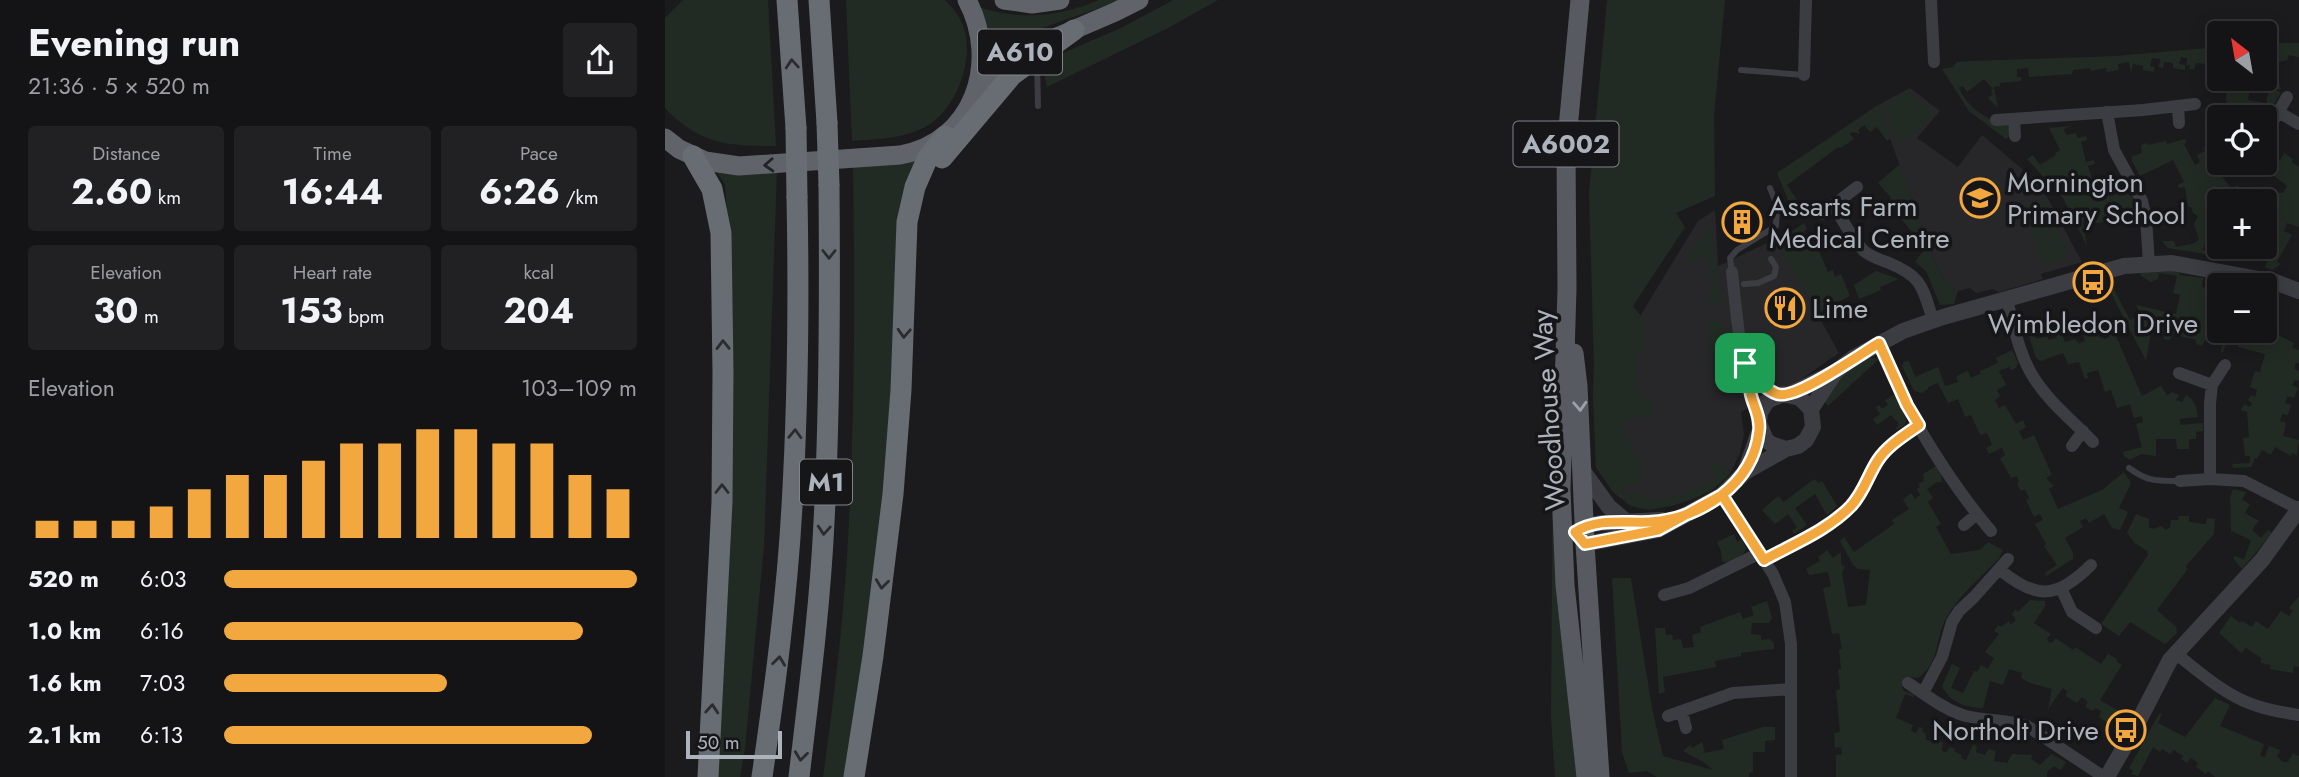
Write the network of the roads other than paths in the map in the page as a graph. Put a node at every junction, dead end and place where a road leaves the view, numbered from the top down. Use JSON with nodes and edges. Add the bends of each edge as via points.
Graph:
{"nodes":[{"id":1,"x":787,"y":0,"type":"edge"},
{"id":2,"x":819,"y":0,"type":"edge"},
{"id":3,"x":967,"y":0,"type":"edge"},
{"id":4,"x":1004,"y":0,"type":"edge"},
{"id":5,"x":1061,"y":0,"type":"edge"},
{"id":6,"x":1139,"y":0,"type":"edge"},
{"id":7,"x":1580,"y":0,"type":"edge"},
{"id":8,"x":1807,"y":0,"type":"edge"},
{"id":9,"x":1931,"y":0,"type":"edge"},
{"id":10,"x":1074,"y":30,"type":"joint"},
{"id":11,"x":1036,"y":51,"type":"junction"},
{"id":12,"x":1934,"y":62,"type":"dead end"},
{"id":13,"x":1741,"y":70,"type":"dead end"},
{"id":14,"x":1804,"y":75,"type":"joint"},
{"id":15,"x":976,"y":91,"type":"junction"},
{"id":16,"x":2287,"y":97,"type":"dead end"},
{"id":17,"x":2195,"y":104,"type":"dead end"},
{"id":18,"x":1038,"y":106,"type":"dead end"},
{"id":19,"x":2178,"y":106,"type":"junction"},
{"id":20,"x":2108,"y":112,"type":"junction"},
{"id":21,"x":2280,"y":113,"type":"junction"},
{"id":22,"x":2277,"y":117,"type":"edge"},
{"id":23,"x":2014,"y":119,"type":"junction"},
{"id":24,"x":1996,"y":120,"type":"dead end"},
{"id":25,"x":2179,"y":123,"type":"dead end"},
{"id":26,"x":2299,"y":124,"type":"edge"},
{"id":27,"x":945,"y":136,"type":"junction"},
{"id":28,"x":2015,"y":136,"type":"dead end"},
{"id":29,"x":665,"y":138,"type":"edge"},
{"id":30,"x":693,"y":156,"type":"junction"},
{"id":31,"x":1857,"y":187,"type":"dead end"},
{"id":32,"x":1770,"y":188,"type":"dead end"},
{"id":33,"x":1771,"y":258,"type":"dead end"},
{"id":34,"x":2149,"y":264,"type":"junction"},
{"id":35,"x":907,"y":265,"type":"junction"},
{"id":36,"x":2218,"y":273,"type":"edge"},
{"id":37,"x":1737,"y":280,"type":"junction"},
{"id":38,"x":2277,"y":286,"type":"edge"},
{"id":39,"x":1567,"y":289,"type":"junction"},
{"id":40,"x":2299,"y":290,"type":"edge"},
{"id":41,"x":2007,"y":300,"type":"junction"},
{"id":42,"x":1933,"y":320,"type":"junction"},
{"id":43,"x":1879,"y":343,"type":"junction"},
{"id":44,"x":1745,"y":363,"type":"junction"},
{"id":45,"x":2225,"y":365,"type":"dead end"},
{"id":46,"x":1835,"y":372,"type":"junction"},
{"id":47,"x":2179,"y":373,"type":"dead end"},
{"id":48,"x":2212,"y":385,"type":"junction"},
{"id":49,"x":1784,"y":395,"type":"junction"},
{"id":50,"x":1811,"y":410,"type":"junction"},
{"id":51,"x":1759,"y":423,"type":"junction"},
{"id":52,"x":1919,"y":425,"type":"junction"},
{"id":53,"x":2083,"y":431,"type":"junction"},
{"id":54,"x":2093,"y":442,"type":"dead end"},
{"id":55,"x":2071,"y":446,"type":"dead end"},
{"id":56,"x":1786,"y":449,"type":"junction"},
{"id":57,"x":2129,"y":468,"type":"dead end"},
{"id":58,"x":1583,"y":471,"type":"junction"},
{"id":59,"x":1745,"y":472,"type":"junction"},
{"id":60,"x":2210,"y":479,"type":"junction"},
{"id":61,"x":2180,"y":481,"type":"joint"},
{"id":62,"x":1722,"y":495,"type":"junction"},
{"id":63,"x":1562,"y":505,"type":"junction"},
{"id":64,"x":2299,"y":509,"type":"edge"},
{"id":65,"x":1977,"y":514,"type":"junction"},
{"id":66,"x":1685,"y":516,"type":"junction"},
{"id":67,"x":1627,"y":522,"type":"junction"},
{"id":68,"x":1964,"y":525,"type":"dead end"},
{"id":69,"x":1991,"y":531,"type":"dead end"},
{"id":70,"x":1582,"y":534,"type":"junction"},
{"id":71,"x":1762,"y":557,"type":"junction"},
{"id":72,"x":2091,"y":565,"type":"dead end"},
{"id":73,"x":2061,"y":588,"type":"junction"},
{"id":74,"x":1685,"y":590,"type":"junction"},
{"id":75,"x":1664,"y":595,"type":"dead end"},
{"id":76,"x":1688,"y":605,"type":"dead end"},
{"id":77,"x":2096,"y":628,"type":"dead end"},
{"id":78,"x":2175,"y":653,"type":"junction"},
{"id":79,"x":1908,"y":683,"type":"dead end"},
{"id":80,"x":1791,"y":690,"type":"junction"},
{"id":81,"x":1923,"y":692,"type":"junction"},
{"id":82,"x":1682,"y":712,"type":"junction"},
{"id":83,"x":2299,"y":715,"type":"edge"},
{"id":84,"x":1668,"y":716,"type":"dead end"},
{"id":85,"x":1686,"y":728,"type":"dead end"},
{"id":86,"x":1604,"y":776,"type":"edge"},
{"id":87,"x":708,"y":777,"type":"edge"},
{"id":88,"x":762,"y":777,"type":"edge"},
{"id":89,"x":799,"y":777,"type":"edge"},
{"id":90,"x":854,"y":777,"type":"edge"},
{"id":91,"x":1586,"y":777,"type":"edge"},
{"id":92,"x":1791,"y":777,"type":"edge"},
{"id":93,"x":2105,"y":777,"type":"edge"}],
"edges":[{"from":88,"to":1,"type":"highway","number":"M1","one_way":true,"bridge":true,"via":[[779,660],[792,508],[797,366],[796,128]]},
{"from":2,"to":89,"type":"highway","number":"M1","one_way":true,"bridge":true,"via":[[829,186],[830,359],[824,524]]},
{"from":3,"to":15,"type":"highway","via":[[982,42]]},
{"from":4,"to":5,"type":"highway","number":"A610","via":[[1032,4]]},
{"from":6,"to":10,"type":"highway","number":"A610"},
{"from":7,"to":39,"type":"main road","name":"Woodhouse Way","number":"A6002","via":[[1566,150]]},
{"from":8,"to":14,"type":"street"},
{"from":9,"to":12,"type":"street"},
{"from":10,"to":11,"type":"highway"},
{"from":11,"to":15,"type":"highway","number":"A610","via":[[1015,55]]},
{"from":11,"to":18,"type":"lane"},
{"from":11,"to":35,"type":"highway","via":[[933,171],[918,205]]},
{"from":13,"to":14,"type":"lane"},
{"from":15,"to":27,"type":"highway"},
{"from":16,"to":21,"type":"street"},
{"from":17,"to":19,"type":"street"},
{"from":19,"to":20,"type":"street"},
{"from":19,"to":25,"type":"street"},
{"from":20,"to":23,"type":"street"},
{"from":20,"to":34,"type":"street","via":[[2113,150],[2142,201]]},
{"from":21,"to":22,"type":"street"},
{"from":21,"to":26,"type":"street"},
{"from":23,"to":24,"type":"street"},
{"from":23,"to":28,"type":"street"},
{"from":27,"to":30,"type":"highway","one_way":true,"via":[[921,150],[900,155],[739,166]]},
{"from":27,"to":35,"type":"highway","via":[[928,157],[915,187],[907,222]]},
{"from":29,"to":30,"type":"highway"},
{"from":87,"to":30,"type":"highway","one_way":true,"via":[[721,543],[721,247],[712,189]]},
{"from":31,"to":42,"type":"street","via":[[1828,210],[1871,256],[1915,276]]},
{"from":32,"to":37,"type":"lane","via":[[1777,205],[1776,226],[1730,258]]},
{"from":33,"to":37,"type":"lane","via":[[1774,276],[1758,282]]},
{"from":34,"to":36,"type":"street","via":[[2172,262]]},
{"from":34,"to":41,"type":"street","via":[[2124,266]]},
{"from":35,"to":90,"type":"highway","one_way":true,"via":[[893,494]]},
{"from":37,"to":44,"type":"street","via":[[1735,312]]},
{"from":38,"to":40,"type":"street"},
{"from":39,"to":58,"type":"main road","name":"Woodhouse Way","number":"A6002","one_way":true},
{"from":39,"to":63,"type":"main road","name":"Woodhouse Way","number":"A6002"},
{"from":41,"to":42,"type":"street"},
{"from":41,"to":53,"type":"street","via":[[2034,378]]},
{"from":42,"to":43,"type":"street"},
{"from":43,"to":46,"type":"street"},
{"from":43,"to":52,"type":"street"},
{"from":44,"to":49,"type":"street","via":[[1760,382]]},
{"from":44,"to":51,"type":"street"},
{"from":45,"to":48,"type":"street"},
{"from":46,"to":49,"type":"street"},
{"from":46,"to":50,"type":"street"},
{"from":47,"to":48,"type":"street"},
{"from":48,"to":60,"type":"street"},
{"from":49,"to":50,"type":"street","via":[[1801,398]]},
{"from":49,"to":51,"type":"street","via":[[1767,401]]},
{"from":50,"to":56,"type":"street","via":[[1811,432],[1798,446]]},
{"from":51,"to":56,"type":"street","via":[[1771,444]]},
{"from":51,"to":59,"type":"street"},
{"from":52,"to":65,"type":"street"},
{"from":52,"to":71,"type":"street","via":[[1878,460],[1849,509],[1824,527]]},
{"from":53,"to":54,"type":"street"},
{"from":53,"to":55,"type":"street"},
{"from":56,"to":59,"type":"street"},
{"from":57,"to":61,"type":"lane","via":[[2142,478]]},
{"from":58,"to":67,"type":"street","via":[[1609,507]]},
{"from":58,"to":70,"type":"main road","name":"Woodhouse Way","number":"A6002"},
{"from":59,"to":62,"type":"street"},
{"from":60,"to":61,"type":"street"},
{"from":60,"to":64,"type":"street","via":[[2244,481]]},
{"from":62,"to":66,"type":"street"},
{"from":62,"to":71,"type":"street"},
{"from":63,"to":70,"type":"main road"},
{"from":63,"to":91,"type":"main road","name":"Woodhouse Way","number":"A6002","via":[[1565,585]]},
{"from":64,"to":78,"type":"street","via":[[2262,560]]},
{"from":65,"to":68,"type":"street"},
{"from":65,"to":69,"type":"street"},
{"from":66,"to":67,"type":"street"},
{"from":66,"to":70,"type":"street","via":[[1658,530]]},
{"from":67,"to":70,"type":"street"},
{"from":70,"to":86,"type":"main road","name":"Woodhouse Way","number":"A6002"},
{"from":70,"to":91,"type":"main road","number":"A6002","via":[[1573,541],[1587,718]]},
{"from":71,"to":74,"type":"street"},
{"from":71,"to":80,"type":"street","via":[[1785,602]]},
{"from":72,"to":73,"type":"street"},
{"from":73,"to":77,"type":"street","via":[[2071,612]]},
{"from":73,"to":81,"type":"street","via":[[2028,590],[2018,585],[2004,564],[1952,622],[1942,657]]},
{"from":74,"to":75,"type":"street"},
{"from":74,"to":76,"type":"street"},
{"from":78,"to":83,"type":"street","via":[[2245,702]]},
{"from":78,"to":93,"type":"street"},
{"from":79,"to":81,"type":"street"},
{"from":80,"to":82,"type":"street","via":[[1733,693]]},
{"from":80,"to":92,"type":"street"},
{"from":81,"to":93,"type":"street","via":[[1963,715],[2027,726]]},
{"from":82,"to":84,"type":"street"},
{"from":82,"to":85,"type":"street"}]}
